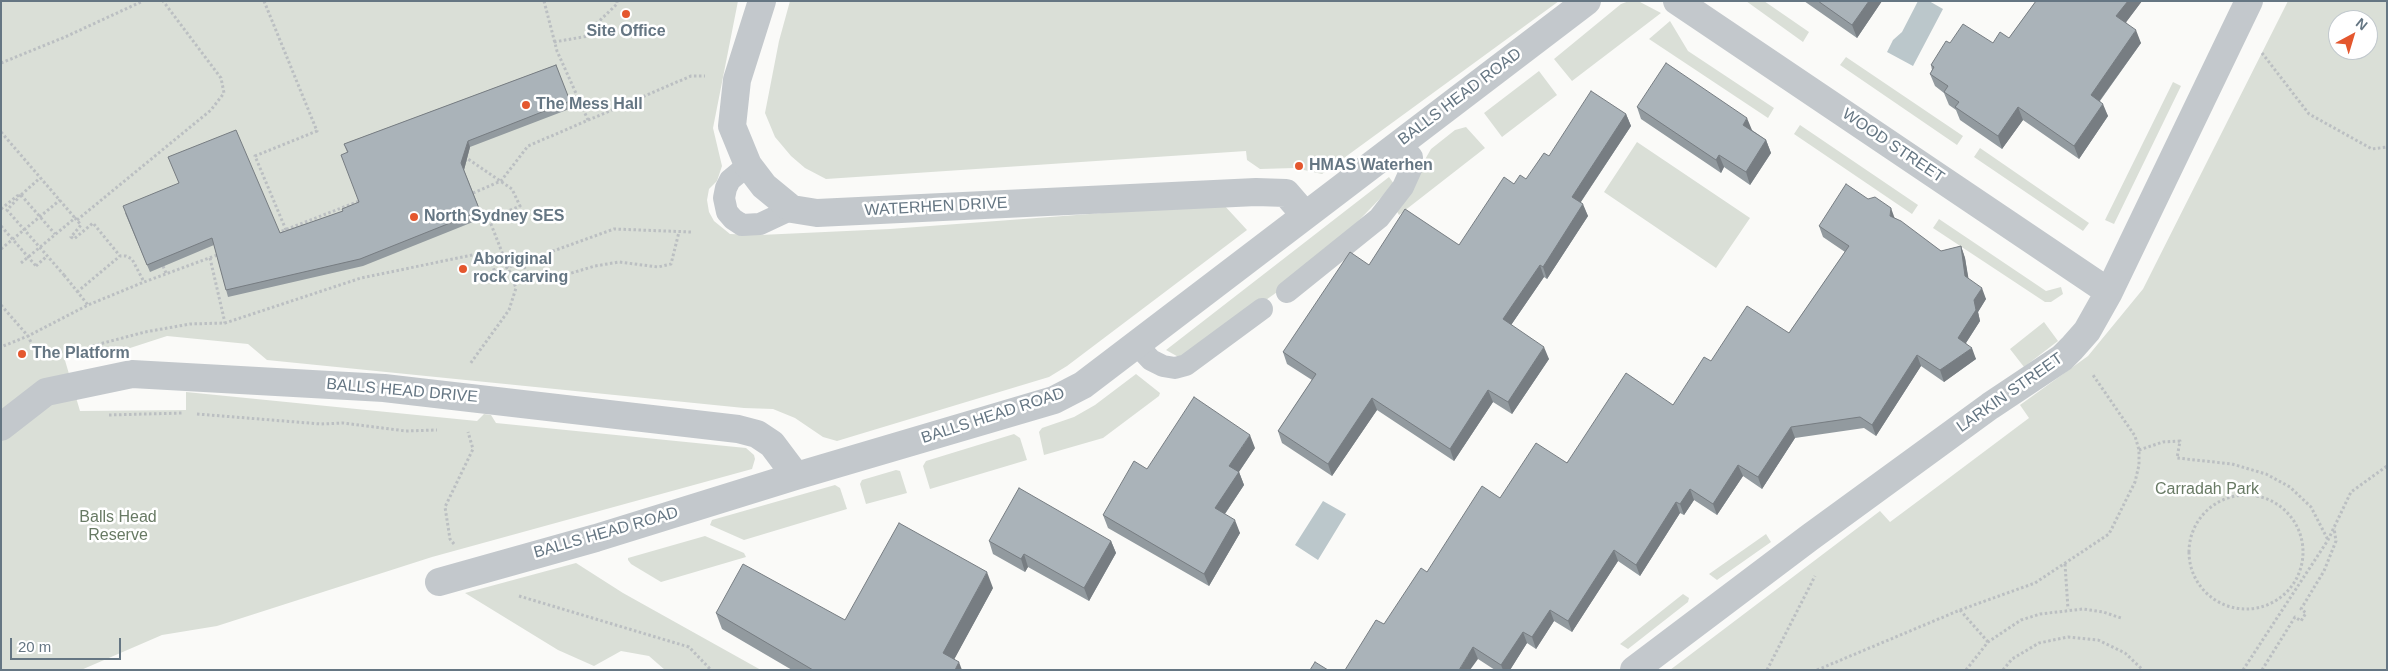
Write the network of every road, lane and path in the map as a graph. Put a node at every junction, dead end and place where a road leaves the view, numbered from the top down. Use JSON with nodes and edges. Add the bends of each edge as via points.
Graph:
{"nodes":[{"id":1,"x":143,"y":1,"type":"edge"},
{"id":2,"x":163,"y":1,"type":"edge"},
{"id":3,"x":264,"y":1,"type":"edge"},
{"id":4,"x":544,"y":1,"type":"edge"},
{"id":5,"x":617,"y":1,"type":"edge"},
{"id":6,"x":762,"y":1,"type":"edge"},
{"id":7,"x":1587,"y":1,"type":"edge"},
{"id":8,"x":1677,"y":1,"type":"edge"},
{"id":9,"x":2244,"y":12,"type":"edge"},
{"id":10,"x":554,"y":42,"type":"junction"},
{"id":11,"x":1,"y":62,"type":"edge"},
{"id":12,"x":564,"y":65,"type":"junction"},
{"id":13,"x":555,"y":68,"type":"edge"},
{"id":14,"x":737,"y":80,"type":"junction"},
{"id":15,"x":588,"y":120,"type":"junction"},
{"id":16,"x":1,"y":132,"type":"edge"},
{"id":17,"x":1400,"y":143,"type":"junction"},
{"id":18,"x":2387,"y":147,"type":"edge"},
{"id":19,"x":459,"y":163,"type":"edge"},
{"id":20,"x":748,"y":165,"type":"junction"},
{"id":21,"x":40,"y":178,"type":"junction"},
{"id":22,"x":501,"y":181,"type":"junction"},
{"id":23,"x":269,"y":190,"type":"junction"},
{"id":24,"x":262,"y":193,"type":"edge"},
{"id":25,"x":473,"y":193,"type":"edge"},
{"id":26,"x":21,"y":196,"type":"junction"},
{"id":27,"x":369,"y":197,"type":"edge"},
{"id":28,"x":60,"y":200,"type":"junction"},
{"id":29,"x":1,"y":209,"type":"edge"},
{"id":30,"x":792,"y":209,"type":"junction"},
{"id":31,"x":1305,"y":214,"type":"junction"},
{"id":32,"x":76,"y":219,"type":"junction"},
{"id":33,"x":1,"y":226,"type":"edge"},
{"id":34,"x":286,"y":230,"type":"junction"},
{"id":35,"x":679,"y":232,"type":"junction"},
{"id":36,"x":691,"y":232,"type":"dead end"},
{"id":37,"x":55,"y":234,"type":"junction"},
{"id":38,"x":269,"y":236,"type":"edge"},
{"id":39,"x":2,"y":247,"type":"edge"},
{"id":40,"x":227,"y":251,"type":"edge"},
{"id":41,"x":47,"y":256,"type":"junction"},
{"id":42,"x":120,"y":256,"type":"junction"},
{"id":43,"x":210,"y":258,"type":"junction"},
{"id":44,"x":522,"y":262,"type":"junction"},
{"id":45,"x":21,"y":263,"type":"dead end"},
{"id":46,"x":163,"y":266,"type":"edge"},
{"id":47,"x":509,"y":267,"type":"junction"},
{"id":48,"x":166,"y":273,"type":"junction"},
{"id":49,"x":144,"y":282,"type":"junction"},
{"id":50,"x":77,"y":292,"type":"junction"},
{"id":51,"x":1287,"y":292,"type":"dead end"},
{"id":52,"x":2109,"y":292,"type":"junction"},
{"id":53,"x":1,"y":305,"type":"edge"},
{"id":54,"x":88,"y":305,"type":"junction"},
{"id":55,"x":1262,"y":310,"type":"dead end"},
{"id":56,"x":225,"y":323,"type":"junction"},
{"id":57,"x":28,"y":336,"type":"junction"},
{"id":58,"x":1136,"y":344,"type":"junction"},
{"id":59,"x":1,"y":347,"type":"edge"},
{"id":60,"x":87,"y":347,"type":"dead end"},
{"id":61,"x":78,"y":349,"type":"dead end"},
{"id":62,"x":472,"y":360,"type":"dead end"},
{"id":63,"x":2093,"y":374,"type":"dead end"},
{"id":64,"x":101,"y":415,"type":"dead end"},
{"id":65,"x":1,"y":427,"type":"edge"},
{"id":66,"x":440,"y":430,"type":"dead end"},
{"id":67,"x":473,"y":449,"type":"dead end"},
{"id":68,"x":2139,"y":450,"type":"junction"},
{"id":69,"x":2387,"y":466,"type":"edge"},
{"id":70,"x":796,"y":476,"type":"junction"},
{"id":71,"x":2334,"y":524,"type":"junction"},
{"id":72,"x":450,"y":539,"type":"dead end"},
{"id":73,"x":2328,"y":540,"type":"junction"},
{"id":74,"x":2065,"y":564,"type":"junction"},
{"id":75,"x":1819,"y":568,"type":"dead end"},
{"id":76,"x":473,"y":572,"type":"junction"},
{"id":77,"x":439,"y":582,"type":"dead end"},
{"id":78,"x":2297,"y":583,"type":"junction"},
{"id":79,"x":2068,"y":609,"type":"junction"},
{"id":80,"x":1960,"y":610,"type":"junction"},
{"id":81,"x":2122,"y":618,"type":"dead end"},
{"id":82,"x":1988,"y":642,"type":"junction"},
{"id":83,"x":710,"y":670,"type":"edge"},
{"id":84,"x":1634,"y":670,"type":"edge"},
{"id":85,"x":1767,"y":670,"type":"edge"},
{"id":86,"x":1817,"y":670,"type":"edge"},
{"id":87,"x":1966,"y":670,"type":"edge"},
{"id":88,"x":2003,"y":670,"type":"edge"},
{"id":89,"x":2144,"y":670,"type":"edge"},
{"id":90,"x":2242,"y":670,"type":"edge"},
{"id":91,"x":2262,"y":670,"type":"edge"}],
"edges":[{"from":1,"to":11,"type":"path"},
{"from":2,"to":32,"type":"path","via":[[221,78],[224,93],[211,110]]},
{"from":3,"to":23,"type":"path","via":[[317,131],[255,156]]},
{"from":4,"to":10,"type":"path"},
{"from":5,"to":10,"type":"path","via":[[592,28],[594,35]]},
{"from":6,"to":14,"type":"street"},
{"from":7,"to":17,"type":"street","name":"BALLS HEAD ROAD"},
{"from":8,"to":52,"type":"street","name":"WOOD STREET"},
{"from":9,"to":18,"type":"path","via":[[2309,114],[2372,149]]},
{"from":9,"to":52,"type":"street","name":"LARKIN STREET"},
{"from":10,"to":12,"type":"path"},
{"from":12,"to":13,"type":"path"},
{"from":12,"to":15,"type":"path"},
{"from":14,"to":15,"type":"path","via":[[691,76]]},
{"from":14,"to":20,"type":"street","via":[[732,126]]},
{"from":15,"to":22,"type":"path","via":[[528,146]]},
{"from":16,"to":21,"type":"path"},
{"from":17,"to":31,"type":"street","name":"BALLS HEAD ROAD"},
{"from":17,"to":51,"type":"lane","via":[[1412,157],[1412,167],[1403,187],[1379,218]]},
{"from":19,"to":22,"type":"path","via":[[468,159]]},
{"from":20,"to":30,"type":"street","via":[[764,186]]},
{"from":20,"to":30,"type":"lane","via":[[730,180],[726,188],[727,212],[733,219],[742,224],[760,224]]},
{"from":21,"to":26,"type":"path"},
{"from":21,"to":28,"type":"path"},
{"from":22,"to":25,"type":"path"},
{"from":22,"to":47,"type":"path","via":[[512,189],[520,206],[489,220]]},
{"from":23,"to":24,"type":"path"},
{"from":23,"to":34,"type":"path"},
{"from":26,"to":29,"type":"path","bridge":true},
{"from":26,"to":37,"type":"path"},
{"from":26,"to":41,"type":"path","bridge":true,"via":[[7,210]]},
{"from":27,"to":34,"type":"path"},
{"from":28,"to":32,"type":"path"},
{"from":28,"to":39,"type":"path"},
{"from":30,"to":31,"type":"street","name":"WATERHEN DRIVE","via":[[817,213],[1256,192],[1286,193]]},
{"from":31,"to":58,"type":"street","name":"BALLS HEAD ROAD"},
{"from":32,"to":37,"type":"path"},
{"from":32,"to":42,"type":"path","via":[[81,225],[71,236],[74,239],[93,222]]},
{"from":33,"to":41,"type":"path","bridge":true,"via":[[36,266]]},
{"from":34,"to":38,"type":"path"},
{"from":35,"to":36,"type":"path"},
{"from":35,"to":44,"type":"path","via":[[614,229]]},
{"from":35,"to":44,"type":"path","via":[[671,264],[658,267],[619,262],[548,280],[529,277]]},
{"from":37,"to":45,"type":"path"},
{"from":40,"to":43,"type":"path"},
{"from":41,"to":50,"type":"path","bridge":true},
{"from":42,"to":49,"type":"path","via":[[132,259]]},
{"from":42,"to":50,"type":"path"},
{"from":43,"to":48,"type":"path"},
{"from":43,"to":56,"type":"path"},
{"from":44,"to":47,"type":"path"},
{"from":46,"to":48,"type":"path"},
{"from":47,"to":56,"type":"path","via":[[495,272],[487,252],[361,278]]},
{"from":47,"to":62,"type":"path","via":[[516,288],[509,310]]},
{"from":48,"to":49,"type":"path"},
{"from":49,"to":54,"type":"path"},
{"from":50,"to":54,"type":"path"},
{"from":52,"to":84,"type":"street","name":"LARKIN STREET","via":[[2087,331],[2062,358],[1857,502]]},
{"from":53,"to":57,"type":"path"},
{"from":54,"to":57,"type":"path"},
{"from":55,"to":58,"type":"lane","via":[[1186,365],[1175,368],[1151,360]]},
{"from":56,"to":60,"type":"path","via":[[190,324]]},
{"from":57,"to":59,"type":"path"},
{"from":57,"to":61,"type":"path","via":[[37,355]]},
{"from":58,"to":70,"type":"street","name":"BALLS HEAD ROAD","via":[[1083,385],[1054,400]]},
{"from":63,"to":68,"type":"path","via":[[2135,436]]},
{"from":64,"to":66,"type":"path","via":[[188,412],[406,431]]},
{"from":65,"to":70,"type":"street","name":"BALLS HEAD DRIVE","via":[[46,392],[132,374],[384,388],[738,429],[757,434],[772,444]]},
{"from":67,"to":72,"type":"path","via":[[445,506]]},
{"from":68,"to":73,"type":"path","via":[[2163,442],[2180,441],[2177,458],[2232,464],[2266,474],[2290,487],[2311,507]]},
{"from":68,"to":74,"type":"path","via":[[2135,482],[2109,534]]},
{"from":69,"to":71,"type":"path","via":[[2351,492]]},
{"from":70,"to":76,"type":"street","name":"BALLS HEAD ROAD"},
{"from":71,"to":73,"type":"path"},
{"from":71,"to":91,"type":"path","via":[[2336,541],[2324,571],[2301,609],[2306,613],[2301,621],[2295,617]]},
{"from":73,"to":78,"type":"path"},
{"from":74,"to":79,"type":"path"},
{"from":74,"to":80,"type":"path","via":[[2035,583]]},
{"from":75,"to":85,"type":"path"},
{"from":76,"to":77,"type":"street","name":"BALLS HEAD ROAD"},
{"from":76,"to":83,"type":"path","via":[[497,589],[688,647]]},
{"from":78,"to":78,"type":"path","via":[[2283,597],[2266,606],[2247,610],[2228,607],[2211,598],[2198,584],[2190,567],[2188,547],[2193,528],[2203,513],[2218,502],[2235,496],[2254,495],[2272,501],[2287,512],[2298,528],[2303,564]]},
{"from":78,"to":90,"type":"path"},
{"from":79,"to":81,"type":"path","via":[[2103,612]]},
{"from":79,"to":82,"type":"path","via":[[2021,620]]},
{"from":80,"to":82,"type":"path"},
{"from":80,"to":86,"type":"path"},
{"from":82,"to":87,"type":"path"},
{"from":88,"to":89,"type":"path","via":[[2012,659],[2039,643],[2068,637],[2098,640],[2125,653]]}]}
